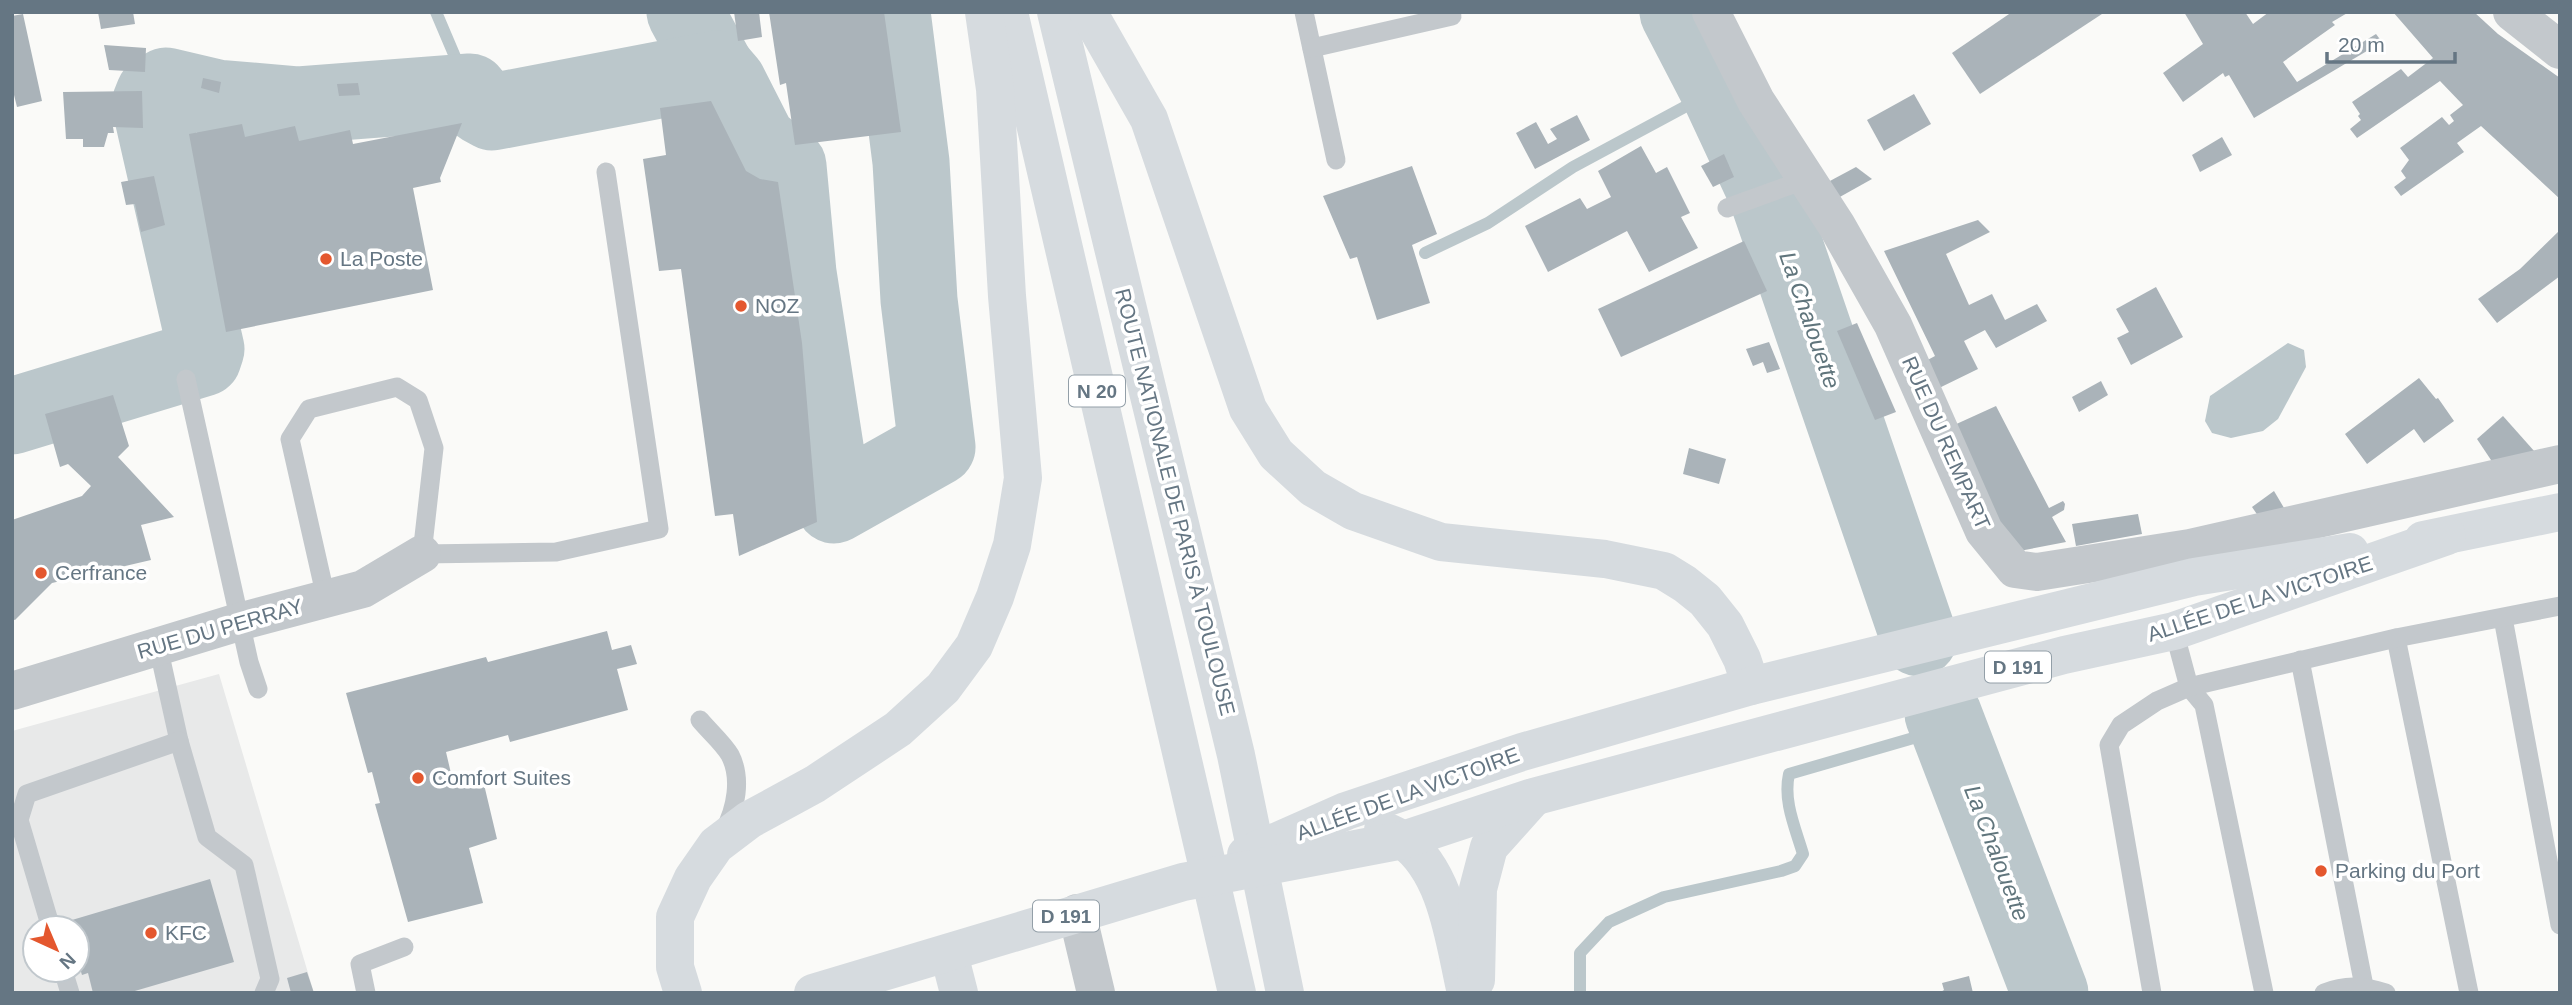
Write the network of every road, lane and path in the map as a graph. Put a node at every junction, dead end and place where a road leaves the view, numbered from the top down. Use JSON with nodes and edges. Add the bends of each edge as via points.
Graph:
{"nodes":[{"id":1,"x":984,"y":12,"type":"edge"},
{"id":2,"x":1009,"y":12,"type":"edge"},
{"id":3,"x":1056,"y":12,"type":"edge"},
{"id":4,"x":1088,"y":12,"type":"edge"},
{"id":5,"x":1304,"y":12,"type":"edge"},
{"id":6,"x":1711,"y":12,"type":"edge"},
{"id":7,"x":2512,"y":12,"type":"edge"},
{"id":8,"x":1452,"y":16,"type":"dead end"},
{"id":9,"x":1312,"y":48,"type":"junction"},
{"id":10,"x":2560,"y":50,"type":"edge"},
{"id":11,"x":1336,"y":160,"type":"dead end"},
{"id":12,"x":606,"y":172,"type":"dead end"},
{"id":13,"x":1807,"y":179,"type":"junction"},
{"id":14,"x":1727,"y":208,"type":"dead end"},
{"id":15,"x":186,"y":379,"type":"dead end"},
{"id":16,"x":2560,"y":464,"type":"edge"},
{"id":17,"x":2560,"y":512,"type":"edge"},
{"id":18,"x":2447,"y":536,"type":"junction"},
{"id":19,"x":422,"y":554,"type":"junction"},
{"id":20,"x":326,"y":598,"type":"junction"},
{"id":21,"x":2560,"y":606,"type":"edge"},
{"id":22,"x":2503,"y":618,"type":"junction"},
{"id":23,"x":242,"y":621,"type":"junction"},
{"id":24,"x":2174,"y":631,"type":"junction"},
{"id":25,"x":2396,"y":638,"type":"junction"},
{"id":26,"x":158,"y":646,"type":"junction"},
{"id":27,"x":2300,"y":660,"type":"junction"},
{"id":28,"x":1751,"y":686,"type":"junction"},
{"id":29,"x":2189,"y":687,"type":"junction"},
{"id":30,"x":258,"y":690,"type":"dead end"},
{"id":31,"x":12,"y":691,"type":"edge"},
{"id":32,"x":700,"y":720,"type":"dead end"},
{"id":33,"x":179,"y":741,"type":"junction"},
{"id":34,"x":1583,"y":784,"type":"junction"},
{"id":35,"x":1534,"y":797,"type":"junction"},
{"id":36,"x":1346,"y":811,"type":"junction"},
{"id":37,"x":1403,"y":840,"type":"junction"},
{"id":38,"x":716,"y":845,"type":"junction"},
{"id":39,"x":1183,"y":882,"type":"junction"},
{"id":40,"x":1077,"y":913,"type":"junction"},
{"id":41,"x":47,"y":914,"type":"edge"},
{"id":42,"x":2560,"y":925,"type":"edge"},
{"id":43,"x":404,"y":947,"type":"dead end"},
{"id":44,"x":950,"y":954,"type":"junction"},
{"id":45,"x":1281,"y":975,"type":"edge"},
{"id":46,"x":1234,"y":982,"type":"edge"},
{"id":47,"x":2364,"y":986,"type":"junction"},
{"id":48,"x":264,"y":993,"type":"edge"},
{"id":49,"x":366,"y":993,"type":"edge"},
{"id":50,"x":683,"y":993,"type":"edge"},
{"id":51,"x":813,"y":993,"type":"edge"},
{"id":52,"x":959,"y":993,"type":"edge"},
{"id":53,"x":1096,"y":993,"type":"edge"},
{"id":54,"x":1466,"y":993,"type":"edge"},
{"id":55,"x":1476,"y":993,"type":"edge"},
{"id":56,"x":2152,"y":993,"type":"edge"},
{"id":57,"x":2264,"y":993,"type":"edge"},
{"id":58,"x":2324,"y":993,"type":"edge"},
{"id":59,"x":2386,"y":993,"type":"edge"},
{"id":60,"x":2469,"y":993,"type":"edge"}],
"edges":[{"from":1,"to":38,"type":"main road","via":[[995,89],[1023,478],[1012,545],[974,646],[943,688],[898,729]]},
{"from":2,"to":46,"type":"main road","number":"N 20"},
{"from":3,"to":45,"type":"main road","name":"ROUTE NATIONALE DE PARIS À TOULOUSE","number":"N 20","via":[[1236,755]]},
{"from":4,"to":28,"type":"main road","via":[[1149,119],[1248,409],[1276,454],[1313,488],[1353,512],[1441,542],[1605,559],[1664,571],[1705,600],[1725,625]]},
{"from":5,"to":9,"type":"lane"},
{"from":6,"to":13,"type":"street","name":"RUE DU REMPART","via":[[1756,101]]},
{"from":7,"to":10,"type":"street"},
{"from":8,"to":9,"type":"lane"},
{"from":9,"to":11,"type":"lane"},
{"from":12,"to":19,"type":"lane","via":[[659,529],[556,552]]},
{"from":13,"to":14,"type":"lane"},
{"from":13,"to":16,"type":"street","name":"RUE DU REMPART","via":[[1893,326],[1984,531],[2015,569],[2037,572],[2190,548]]},
{"from":15,"to":23,"type":"lane"},
{"from":17,"to":18,"type":"main road","name":"ALLÉE DE LA VICTOIRE","number":"D 191"},
{"from":18,"to":24,"type":"main road","name":"ALLÉE DE LA VICTOIRE","number":"D 191"},
{"from":18,"to":28,"type":"main road","name":"ALLÉE DE LA VICTOIRE","number":"D 191","via":[[2194,577]]},
{"from":19,"to":20,"type":"street","name":"RUE DU PERRAY","via":[[363,589]]},
{"from":19,"to":20,"type":"lane","via":[[435,449],[418,400],[397,387],[309,409],[290,439]]},
{"from":20,"to":23,"type":"street","name":"RUE DU PERRAY"},
{"from":21,"to":22,"type":"lane"},
{"from":22,"to":25,"type":"lane"},
{"from":22,"to":42,"type":"lane"},
{"from":23,"to":26,"type":"street","name":"RUE DU PERRAY"},
{"from":23,"to":30,"type":"lane"},
{"from":24,"to":29,"type":"lane"},
{"from":24,"to":34,"type":"main road","name":"ALLÉE DE LA VICTOIRE","number":"D 191","via":[[2050,659]]},
{"from":25,"to":27,"type":"lane"},
{"from":25,"to":60,"type":"lane"},
{"from":26,"to":31,"type":"street","name":"RUE DU PERRAY"},
{"from":26,"to":33,"type":"lane"},
{"from":27,"to":29,"type":"lane"},
{"from":27,"to":47,"type":"lane"},
{"from":28,"to":34,"type":"main road","name":"ALLÉE DE LA VICTOIRE","via":[[1736,716],[1626,749]]},
{"from":28,"to":36,"type":"main road","name":"ALLÉE DE LA VICTOIRE","number":"D 191","via":[[1522,752]]},
{"from":29,"to":56,"type":"lane","via":[[2121,725],[2109,745]]},
{"from":29,"to":57,"type":"lane","via":[[2204,705]]},
{"from":32,"to":38,"type":"lane","via":[[730,755],[738,781],[729,820]]},
{"from":33,"to":41,"type":"lane","via":[[27,794],[19,820]]},
{"from":33,"to":48,"type":"lane","via":[[207,837],[244,865],[270,979]]},
{"from":34,"to":35,"type":"main road","name":"ALLÉE DE LA VICTOIRE","number":"D 191"},
{"from":35,"to":37,"type":"main road","name":"ALLÉE DE LA VICTOIRE","number":"D 191"},
{"from":35,"to":55,"type":"main road","via":[[1489,847],[1478,889]]},
{"from":36,"to":37,"type":"main road"},
{"from":36,"to":39,"type":"main road","name":"ALLÉE DE LA VICTOIRE","number":"D 191"},
{"from":37,"to":39,"type":"main road","name":"ALLÉE DE LA VICTOIRE","number":"D 191"},
{"from":37,"to":54,"type":"main road","via":[[1427,867],[1444,901]]},
{"from":38,"to":50,"type":"main road","via":[[693,878],[675,917],[675,967]]},
{"from":39,"to":40,"type":"main road","number":"D 191"},
{"from":40,"to":44,"type":"main road","number":"D 191"},
{"from":40,"to":53,"type":"street"},
{"from":43,"to":49,"type":"lane","via":[[360,964]]},
{"from":44,"to":51,"type":"main road","number":"D 191"},
{"from":44,"to":52,"type":"main road"},
{"from":47,"to":58,"type":"lane","via":[[2342,986]]},
{"from":47,"to":59,"type":"lane"}]}
